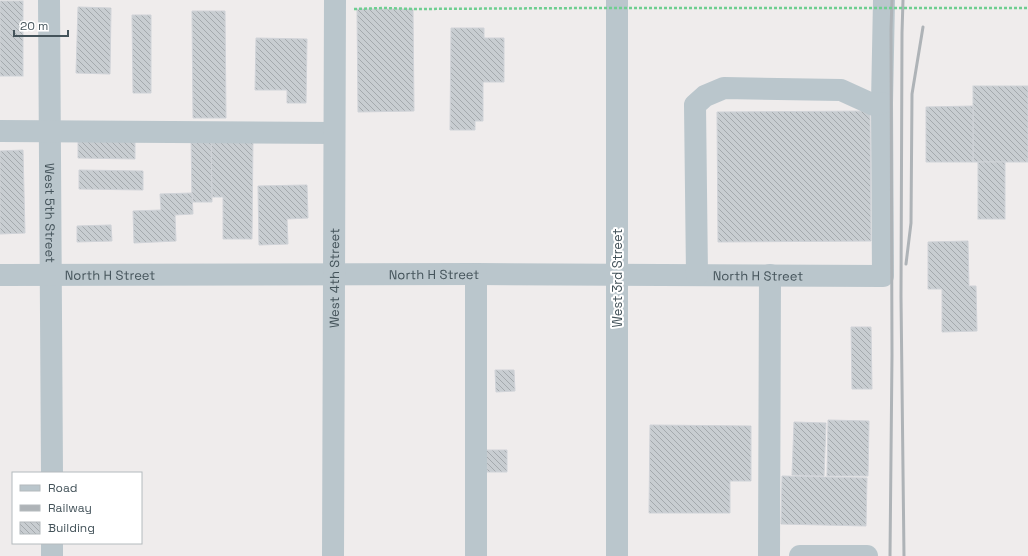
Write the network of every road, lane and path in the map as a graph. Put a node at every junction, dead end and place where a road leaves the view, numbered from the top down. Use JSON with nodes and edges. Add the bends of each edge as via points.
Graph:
{"nodes":[{"id":1,"x":49,"y":0,"type":"edge"},
{"id":2,"x":616,"y":0,"type":"edge"},
{"id":3,"x":884,"y":0,"type":"edge"},
{"id":4,"x":335,"y":5,"type":"edge"},
{"id":5,"x":1028,"y":8,"type":"edge"},
{"id":6,"x":882,"y":103,"type":"junction"},
{"id":7,"x":0,"y":131,"type":"edge"},
{"id":8,"x":49,"y":131,"type":"junction"},
{"id":9,"x":334,"y":134,"type":"junction"},
{"id":10,"x":333,"y":274,"type":"junction"},
{"id":11,"x":476,"y":274,"type":"junction"},
{"id":12,"x":617,"y":274,"type":"junction"},
{"id":13,"x":0,"y":275,"type":"edge"},
{"id":14,"x":50,"y":275,"type":"junction"},
{"id":15,"x":696,"y":275,"type":"junction"},
{"id":16,"x":770,"y":275,"type":"junction"},
{"id":17,"x":52,"y":472,"type":"edge"},
{"id":18,"x":52,"y":544,"type":"edge"},
{"id":19,"x":52,"y":556,"type":"edge"},
{"id":20,"x":332,"y":556,"type":"edge"},
{"id":21,"x":476,"y":556,"type":"edge"},
{"id":22,"x":617,"y":556,"type":"edge"},
{"id":23,"x":769,"y":556,"type":"edge"},
{"id":24,"x":800,"y":556,"type":"edge"},
{"id":25,"x":867,"y":556,"type":"edge"}],
"edges":[{"from":1,"to":8,"type":"street","name":"West 5th Street"},
{"from":2,"to":12,"type":"street","name":"West 3rd Street"},
{"from":3,"to":6,"type":"street"},
{"from":4,"to":5,"type":"path","bridge":true,"via":[[413,9]]},
{"from":4,"to":9,"type":"street","name":"West 4th Street"},
{"from":6,"to":15,"type":"street","via":[[874,105],[841,90],[724,88],[705,96],[695,105]]},
{"from":6,"to":16,"type":"street","name":"North H Street","via":[[883,276]]},
{"from":7,"to":8,"type":"street"},
{"from":8,"to":9,"type":"street"},
{"from":8,"to":14,"type":"street","name":"West 5th Street"},
{"from":9,"to":10,"type":"street","name":"West 4th Street"},
{"from":10,"to":11,"type":"street","name":"North H Street"},
{"from":10,"to":14,"type":"street","name":"North H Street"},
{"from":10,"to":20,"type":"street","name":"West 4th Street"},
{"from":11,"to":12,"type":"street","name":"North H Street"},
{"from":11,"to":21,"type":"street"},
{"from":12,"to":15,"type":"street","name":"North H Street"},
{"from":12,"to":22,"type":"street","name":"West 3rd Street"},
{"from":13,"to":14,"type":"street","name":"North H Street"},
{"from":14,"to":17,"type":"street","name":"West 5th Street"},
{"from":15,"to":16,"type":"street","name":"North H Street"},
{"from":16,"to":23,"type":"street"},
{"from":18,"to":19,"type":"street"},
{"from":24,"to":25,"type":"street"}]}
